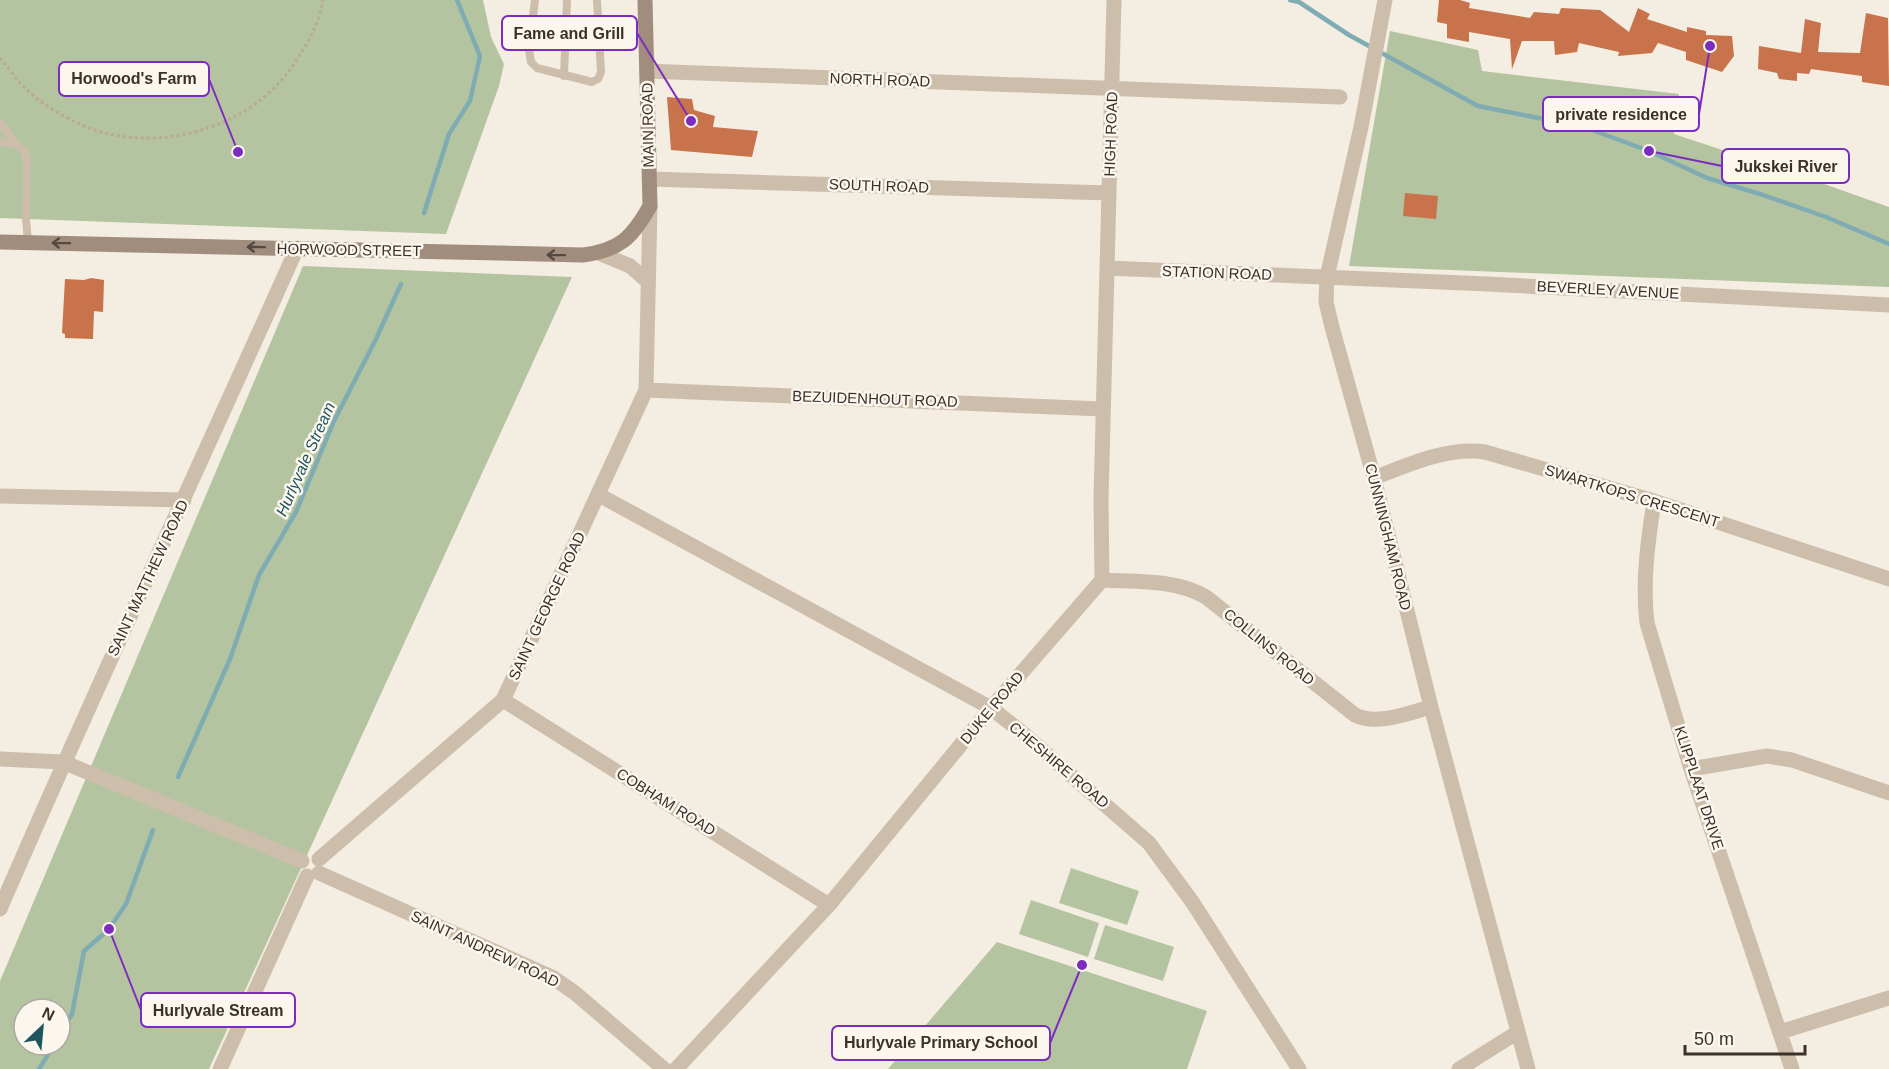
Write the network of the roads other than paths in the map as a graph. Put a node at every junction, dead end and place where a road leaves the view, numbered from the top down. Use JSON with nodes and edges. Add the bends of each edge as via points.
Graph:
{"nodes":[{"id":1,"x":535,"y":0,"type":"edge"},
{"id":2,"x":567,"y":0,"type":"edge"},
{"id":3,"x":597,"y":0,"type":"edge"},
{"id":4,"x":645,"y":0,"type":"edge"},
{"id":5,"x":1114,"y":0,"type":"edge"},
{"id":6,"x":1385,"y":0,"type":"edge"},
{"id":7,"x":647,"y":71,"type":"junction"},
{"id":8,"x":564,"y":76,"type":"junction"},
{"id":9,"x":1113,"y":90,"type":"junction"},
{"id":10,"x":1340,"y":97,"type":"dead end"},
{"id":11,"x":0,"y":123,"type":"edge"},
{"id":12,"x":0,"y":142,"type":"edge"},
{"id":13,"x":15,"y":143,"type":"junction"},
{"id":14,"x":650,"y":179,"type":"junction"},
{"id":15,"x":1109,"y":193,"type":"junction"},
{"id":16,"x":650,"y":206,"type":"junction"},
{"id":17,"x":0,"y":242,"type":"edge"},
{"id":18,"x":28,"y":242,"type":"junction"},
{"id":19,"x":297,"y":248,"type":"junction"},
{"id":20,"x":599,"y":253,"type":"junction"},
{"id":21,"x":1107,"y":268,"type":"junction"},
{"id":22,"x":1327,"y":277,"type":"junction"},
{"id":23,"x":647,"y":281,"type":"junction"},
{"id":24,"x":1889,"y":305,"type":"edge"},
{"id":25,"x":646,"y":390,"type":"junction"},
{"id":26,"x":1103,"y":409,"type":"junction"},
{"id":27,"x":1374,"y":478,"type":"junction"},
{"id":28,"x":598,"y":495,"type":"junction"},
{"id":29,"x":0,"y":496,"type":"edge"},
{"id":30,"x":184,"y":500,"type":"junction"},
{"id":31,"x":1654,"y":501,"type":"junction"},
{"id":32,"x":1889,"y":579,"type":"edge"},
{"id":33,"x":1102,"y":580,"type":"junction"},
{"id":34,"x":503,"y":700,"type":"junction"},
{"id":35,"x":1431,"y":707,"type":"junction"},
{"id":36,"x":991,"y":708,"type":"junction"},
{"id":37,"x":0,"y":759,"type":"edge"},
{"id":38,"x":63,"y":762,"type":"junction"},
{"id":39,"x":1691,"y":769,"type":"junction"},
{"id":40,"x":1889,"y":793,"type":"edge"},
{"id":41,"x":315,"y":870,"type":"junction"},
{"id":42,"x":829,"y":905,"type":"junction"},
{"id":43,"x":0,"y":909,"type":"edge"},
{"id":44,"x":1889,"y":998,"type":"edge"},
{"id":45,"x":1518,"y":1032,"type":"junction"},
{"id":46,"x":1780,"y":1032,"type":"junction"},
{"id":47,"x":1294,"y":1067,"type":"edge"},
{"id":48,"x":220,"y":1069,"type":"edge"},
{"id":49,"x":664,"y":1069,"type":"edge"},
{"id":50,"x":676,"y":1069,"type":"edge"},
{"id":51,"x":1459,"y":1069,"type":"edge"},
{"id":52,"x":1528,"y":1069,"type":"edge"},
{"id":53,"x":1792,"y":1069,"type":"edge"}],
"edges":[{"from":1,"to":8,"type":"lane","via":[[531,62],[537,68]]},
{"from":2,"to":8,"type":"lane"},
{"from":3,"to":8,"type":"lane","via":[[601,72],[598,79],[592,82]]},
{"from":4,"to":7,"type":"main road","name":"MAIN ROAD"},
{"from":5,"to":9,"type":"street","name":"HIGH ROAD"},
{"from":6,"to":22,"type":"street","name":"CUNNINGHAM ROAD"},
{"from":7,"to":9,"type":"street","name":"NORTH ROAD"},
{"from":7,"to":14,"type":"main road","name":"MAIN ROAD"},
{"from":9,"to":10,"type":"street","name":"NORTH ROAD"},
{"from":9,"to":15,"type":"street","name":"HIGH ROAD"},
{"from":11,"to":13,"type":"lane"},
{"from":12,"to":13,"type":"lane"},
{"from":13,"to":18,"type":"lane","via":[[27,160]]},
{"from":14,"to":15,"type":"street","name":"SOUTH ROAD"},
{"from":14,"to":16,"type":"main road"},
{"from":15,"to":21,"type":"street","name":"HIGH ROAD"},
{"from":16,"to":20,"type":"main road","name":"HORWOOD STREET","via":[[631,237]]},
{"from":16,"to":23,"type":"street","name":"SAINT GEORGE ROAD"},
{"from":17,"to":18,"type":"main road","name":"HORWOOD STREET"},
{"from":19,"to":18,"type":"main road","name":"HORWOOD STREET","one_way":true},
{"from":20,"to":19,"type":"main road","name":"HORWOOD STREET","one_way":true},
{"from":19,"to":30,"type":"street","name":"SAINT MATTHEW ROAD"},
{"from":20,"to":23,"type":"street","via":[[630,266]]},
{"from":21,"to":22,"type":"street","name":"STATION ROAD"},
{"from":21,"to":26,"type":"street"},
{"from":22,"to":24,"type":"street","name":"BEVERLEY AVENUE"},
{"from":22,"to":27,"type":"street","name":"CUNNINGHAM ROAD","via":[[1326,302]]},
{"from":23,"to":25,"type":"street","name":"SAINT GEORGE ROAD"},
{"from":25,"to":26,"type":"street","name":"BEZUIDENHOUT ROAD"},
{"from":25,"to":28,"type":"street","name":"SAINT GEORGE ROAD"},
{"from":26,"to":33,"type":"street"},
{"from":27,"to":31,"type":"street","name":"SWARTKOPS CRESCENT","via":[[1444,454],[1474,450]]},
{"from":27,"to":35,"type":"street","name":"CUNNINGHAM ROAD"},
{"from":28,"to":34,"type":"street","name":"SAINT GEORGE ROAD"},
{"from":28,"to":36,"type":"street","name":"CHESHIRE ROAD"},
{"from":29,"to":30,"type":"street"},
{"from":30,"to":38,"type":"street","name":"SAINT MATTHEW ROAD"},
{"from":31,"to":32,"type":"street","name":"SWARTKOPS CRESCENT"},
{"from":31,"to":39,"type":"street","name":"KLIPPLAAT DRIVE","via":[[1647,546],[1645,608]]},
{"from":33,"to":35,"type":"street","name":"COLLINS ROAD","via":[[1171,584],[1194,590],[1361,718],[1374,720]]},
{"from":33,"to":36,"type":"street","name":"DUKE ROAD"},
{"from":34,"to":41,"type":"street","name":"SAINT GEORGE ROAD"},
{"from":34,"to":42,"type":"street","name":"COBHAM ROAD"},
{"from":35,"to":45,"type":"street","name":"CUNNINGHAM ROAD"},
{"from":36,"to":42,"type":"street","name":"DUKE ROAD"},
{"from":36,"to":47,"type":"street","name":"CHESHIRE ROAD","via":[[1149,843],[1193,903]]},
{"from":37,"to":38,"type":"street"},
{"from":38,"to":41,"type":"street","via":[[302,861],[301,870]]},
{"from":38,"to":43,"type":"street","name":"SAINT MATTHEW ROAD"},
{"from":39,"to":40,"type":"street","via":[[1767,756],[1792,760]]},
{"from":39,"to":46,"type":"street","name":"KLIPPLAAT DRIVE"},
{"from":41,"to":48,"type":"street"},
{"from":41,"to":49,"type":"street","name":"SAINT ANDREW ROAD","via":[[552,977]]},
{"from":42,"to":50,"type":"street","name":"DUKE ROAD"},
{"from":44,"to":46,"type":"street"},
{"from":45,"to":51,"type":"street"},
{"from":45,"to":52,"type":"street","name":"CUNNINGHAM ROAD"},
{"from":46,"to":53,"type":"street","name":"KLIPPLAAT DRIVE"}]}
